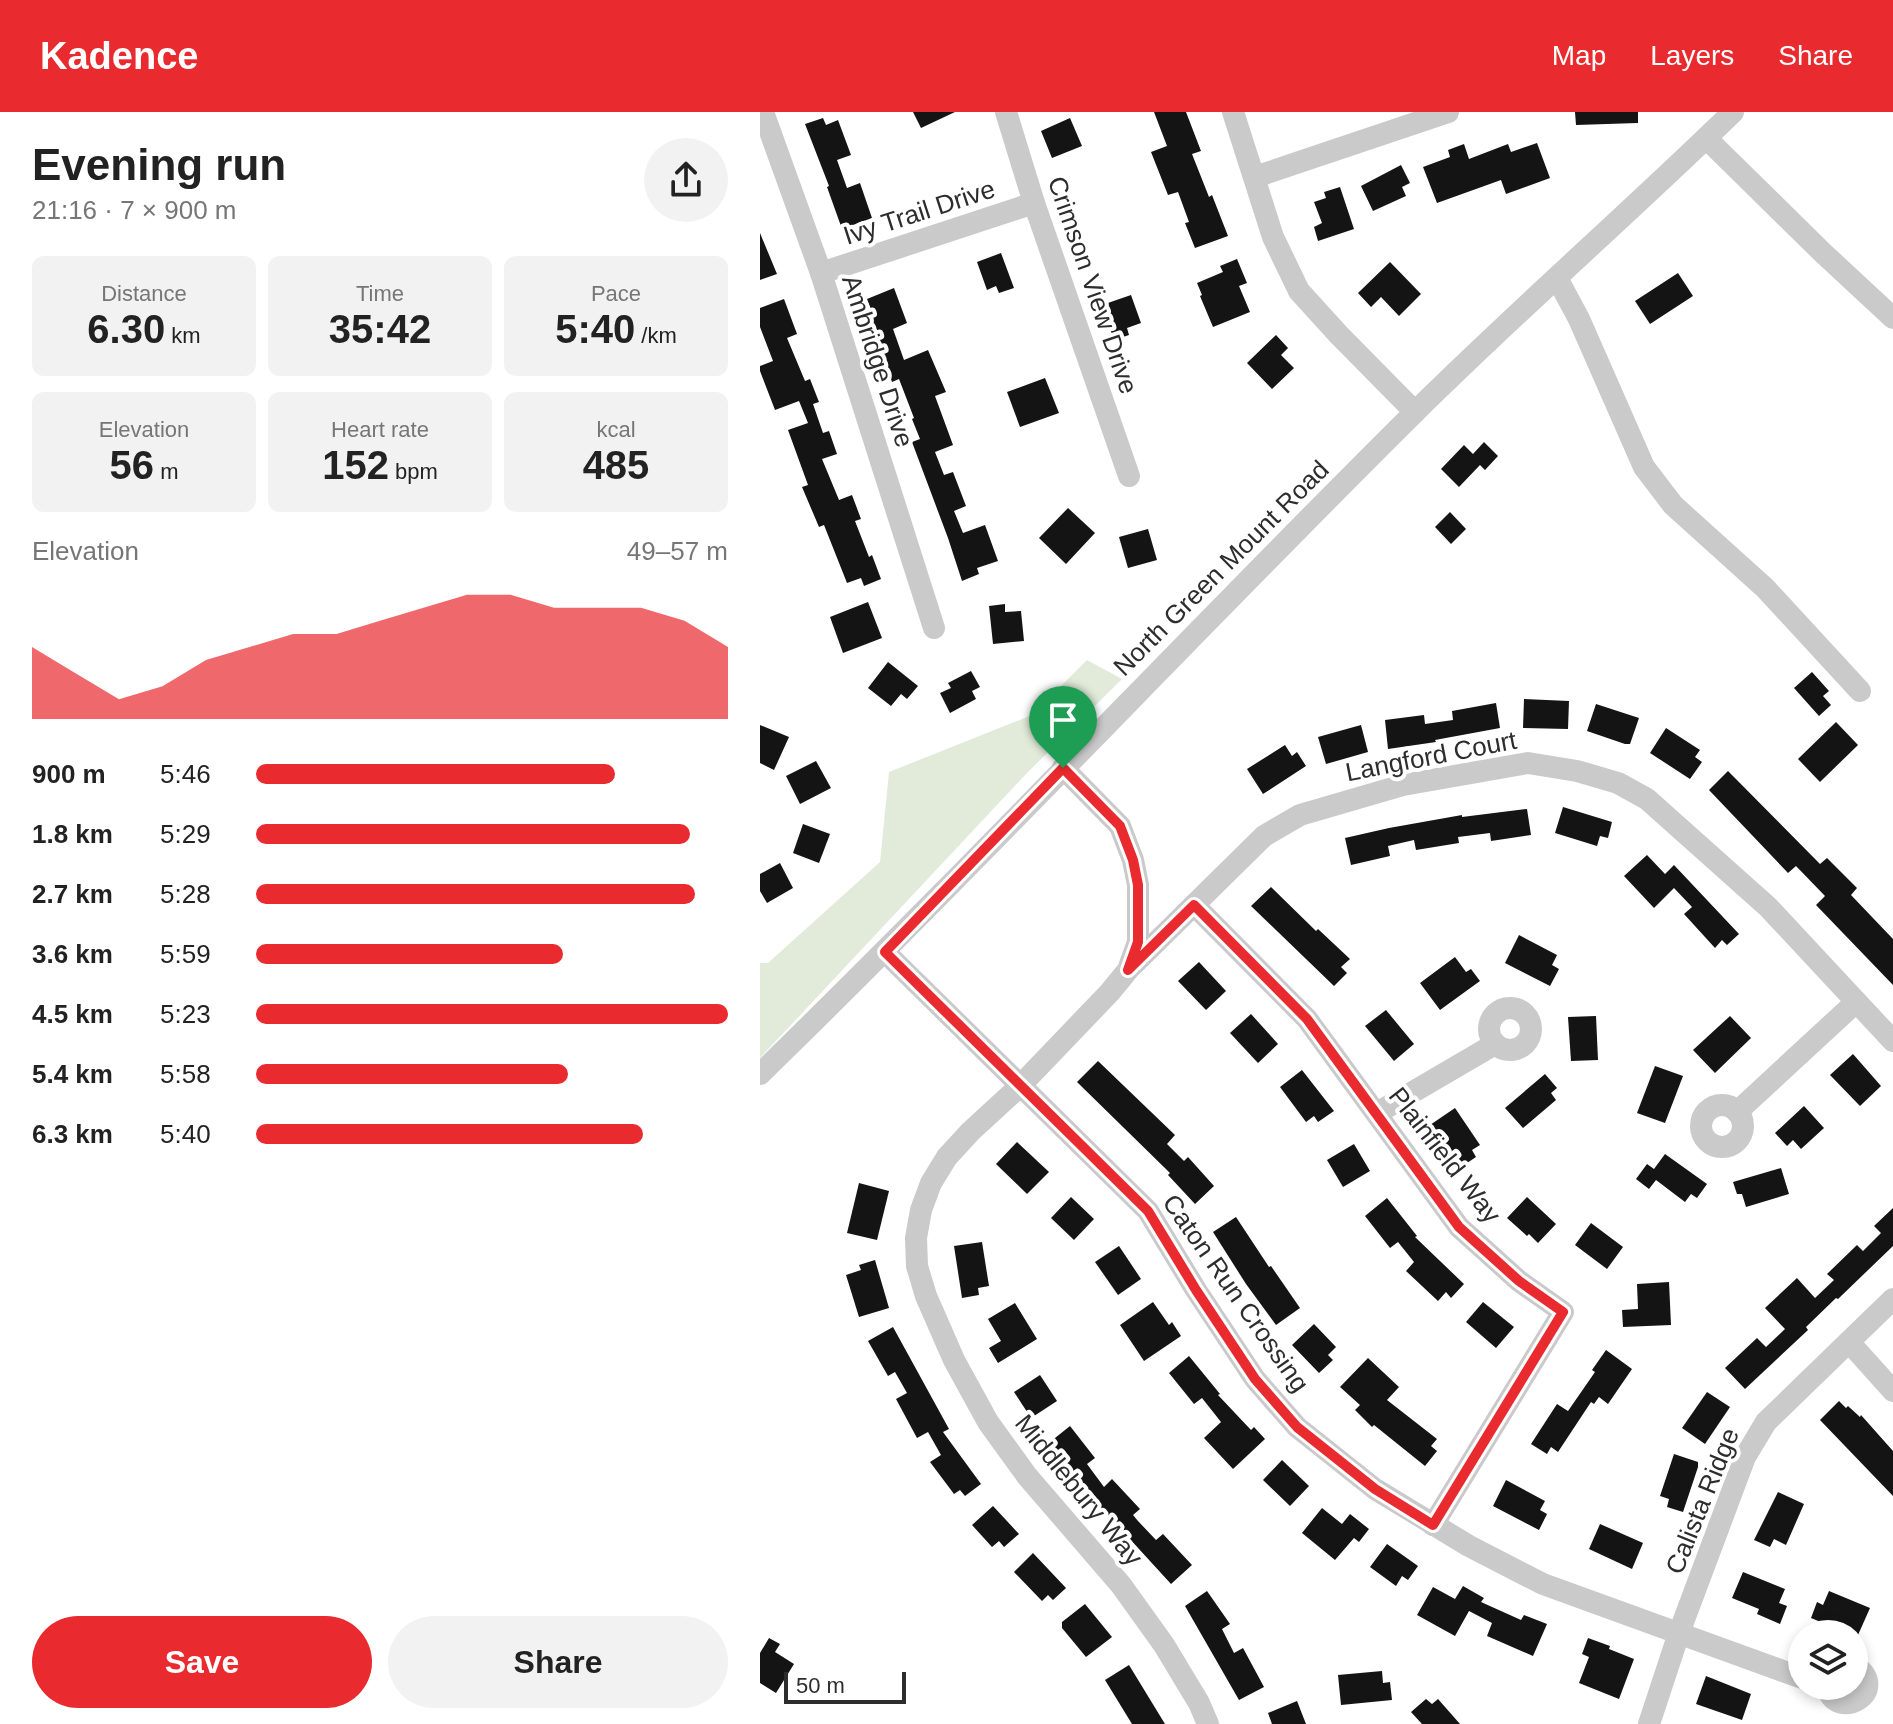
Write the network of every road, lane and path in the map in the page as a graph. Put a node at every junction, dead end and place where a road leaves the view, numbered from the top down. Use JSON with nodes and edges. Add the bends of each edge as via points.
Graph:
{"nodes":[{"id":1,"x":763,"y":112,"type":"edge"},
{"id":2,"x":1006,"y":112,"type":"edge"},
{"id":3,"x":1233,"y":112,"type":"edge"},
{"id":4,"x":1448,"y":112,"type":"edge"},
{"id":5,"x":1733,"y":112,"type":"edge"},
{"id":6,"x":1706,"y":138,"type":"junction"},
{"id":7,"x":1255,"y":177,"type":"junction"},
{"id":8,"x":1034,"y":203,"type":"junction"},
{"id":9,"x":821,"y":273,"type":"junction"},
{"id":10,"x":1557,"y":278,"type":"junction"},
{"id":11,"x":1893,"y":318,"type":"edge"},
{"id":12,"x":1415,"y":412,"type":"junction"},
{"id":13,"x":1129,"y":476,"type":"dead end"},
{"id":14,"x":934,"y":628,"type":"dead end"},
{"id":15,"x":1860,"y":691,"type":"dead end"},
{"id":16,"x":1063,"y":768,"type":"junction"},
{"id":17,"x":1194,"y":905,"type":"junction"},
{"id":18,"x":885,"y":952,"type":"junction"},
{"id":19,"x":1128,"y":970,"type":"junction"},
{"id":20,"x":1856,"y":1002,"type":"junction"},
{"id":21,"x":1893,"y":1041,"type":"edge"},
{"id":22,"x":1495,"y":1044,"type":"dead end"},
{"id":23,"x":760,"y":1074,"type":"edge"},
{"id":24,"x":1021,"y":1085,"type":"junction"},
{"id":25,"x":1737,"y":1112,"type":"dead end"},
{"id":26,"x":1377,"y":1113,"type":"junction"},
{"id":27,"x":1893,"y":1299,"type":"edge"},
{"id":28,"x":1849,"y":1342,"type":"junction"},
{"id":29,"x":1893,"y":1391,"type":"edge"},
{"id":30,"x":1433,"y":1525,"type":"junction"},
{"id":31,"x":1679,"y":1633,"type":"junction"},
{"id":32,"x":1788,"y":1673,"type":"edge"},
{"id":33,"x":1835,"y":1700,"type":"edge"},
{"id":34,"x":1863,"y":1700,"type":"edge"},
{"id":35,"x":1208,"y":1724,"type":"edge"},
{"id":36,"x":1649,"y":1724,"type":"edge"}],
"edges":[{"from":1,"to":9,"type":"street","name":"Ambridge Drive"},
{"from":2,"to":8,"type":"street","name":"Crimson View Drive"},
{"from":3,"to":7,"type":"street"},
{"from":4,"to":7,"type":"street"},
{"from":5,"to":6,"type":"street","name":"North Green Mount Road"},
{"from":6,"to":10,"type":"street","name":"North Green Mount Road"},
{"from":6,"to":11,"type":"street"},
{"from":7,"to":12,"type":"street","via":[[1273,237],[1299,291]]},
{"from":8,"to":9,"type":"street","name":"Ivy Trail Drive"},
{"from":8,"to":13,"type":"street","name":"Crimson View Drive"},
{"from":9,"to":14,"type":"street","name":"Ambridge Drive"},
{"from":10,"to":12,"type":"street","name":"North Green Mount Road"},
{"from":10,"to":15,"type":"street","via":[[1644,467],[1673,505],[1765,588]]},
{"from":12,"to":16,"type":"street","name":"North Green Mount Road"},
{"from":16,"to":18,"type":"street","name":"North Green Mount Road"},
{"from":16,"to":19,"type":"street","name":"Middlebury Way","via":[[1120,826],[1133,860],[1138,942]]},
{"from":17,"to":19,"type":"street","name":"Langford Court"},
{"from":17,"to":20,"type":"street","name":"Langford Court","via":[[1264,836],[1300,815],[1403,785],[1528,763],[1618,783],[1647,799],[1768,907]]},
{"from":17,"to":26,"type":"street","name":"Plainfield Way","via":[[1307,1019]]},
{"from":18,"to":23,"type":"street","name":"North Green Mount Road"},
{"from":18,"to":24,"type":"street","name":"Caton Run Crossing"},
{"from":19,"to":24,"type":"street","name":"Middlebury Way"},
{"from":20,"to":21,"type":"street","name":"Langford Court"},
{"from":20,"to":25,"type":"street"},
{"from":22,"to":26,"type":"street"},
{"from":24,"to":30,"type":"street","name":"Caton Run Crossing","via":[[1148,1211],[1255,1379],[1297,1427],[1375,1489]]},
{"from":24,"to":35,"type":"street","name":"Middlebury Way","via":[[947,1157],[931,1183],[916,1238],[917,1266],[954,1360],[988,1422],[1121,1585],[1164,1645]]},
{"from":26,"to":30,"type":"street","name":"Plainfield Way","via":[[1459,1227],[1563,1312]]},
{"from":27,"to":28,"type":"street","name":"Calista Ridge"},
{"from":28,"to":29,"type":"street"},
{"from":28,"to":31,"type":"street","name":"Calista Ridge","via":[[1766,1422],[1745,1457]]},
{"from":30,"to":31,"type":"street","name":"Caton Run Crossing","via":[[1543,1584]]},
{"from":31,"to":32,"type":"street","name":"Caton Run Crossing"},
{"from":31,"to":36,"type":"street","name":"Calista Ridge"},
{"from":33,"to":34,"type":"street","via":[[1851,1706]]}]}
